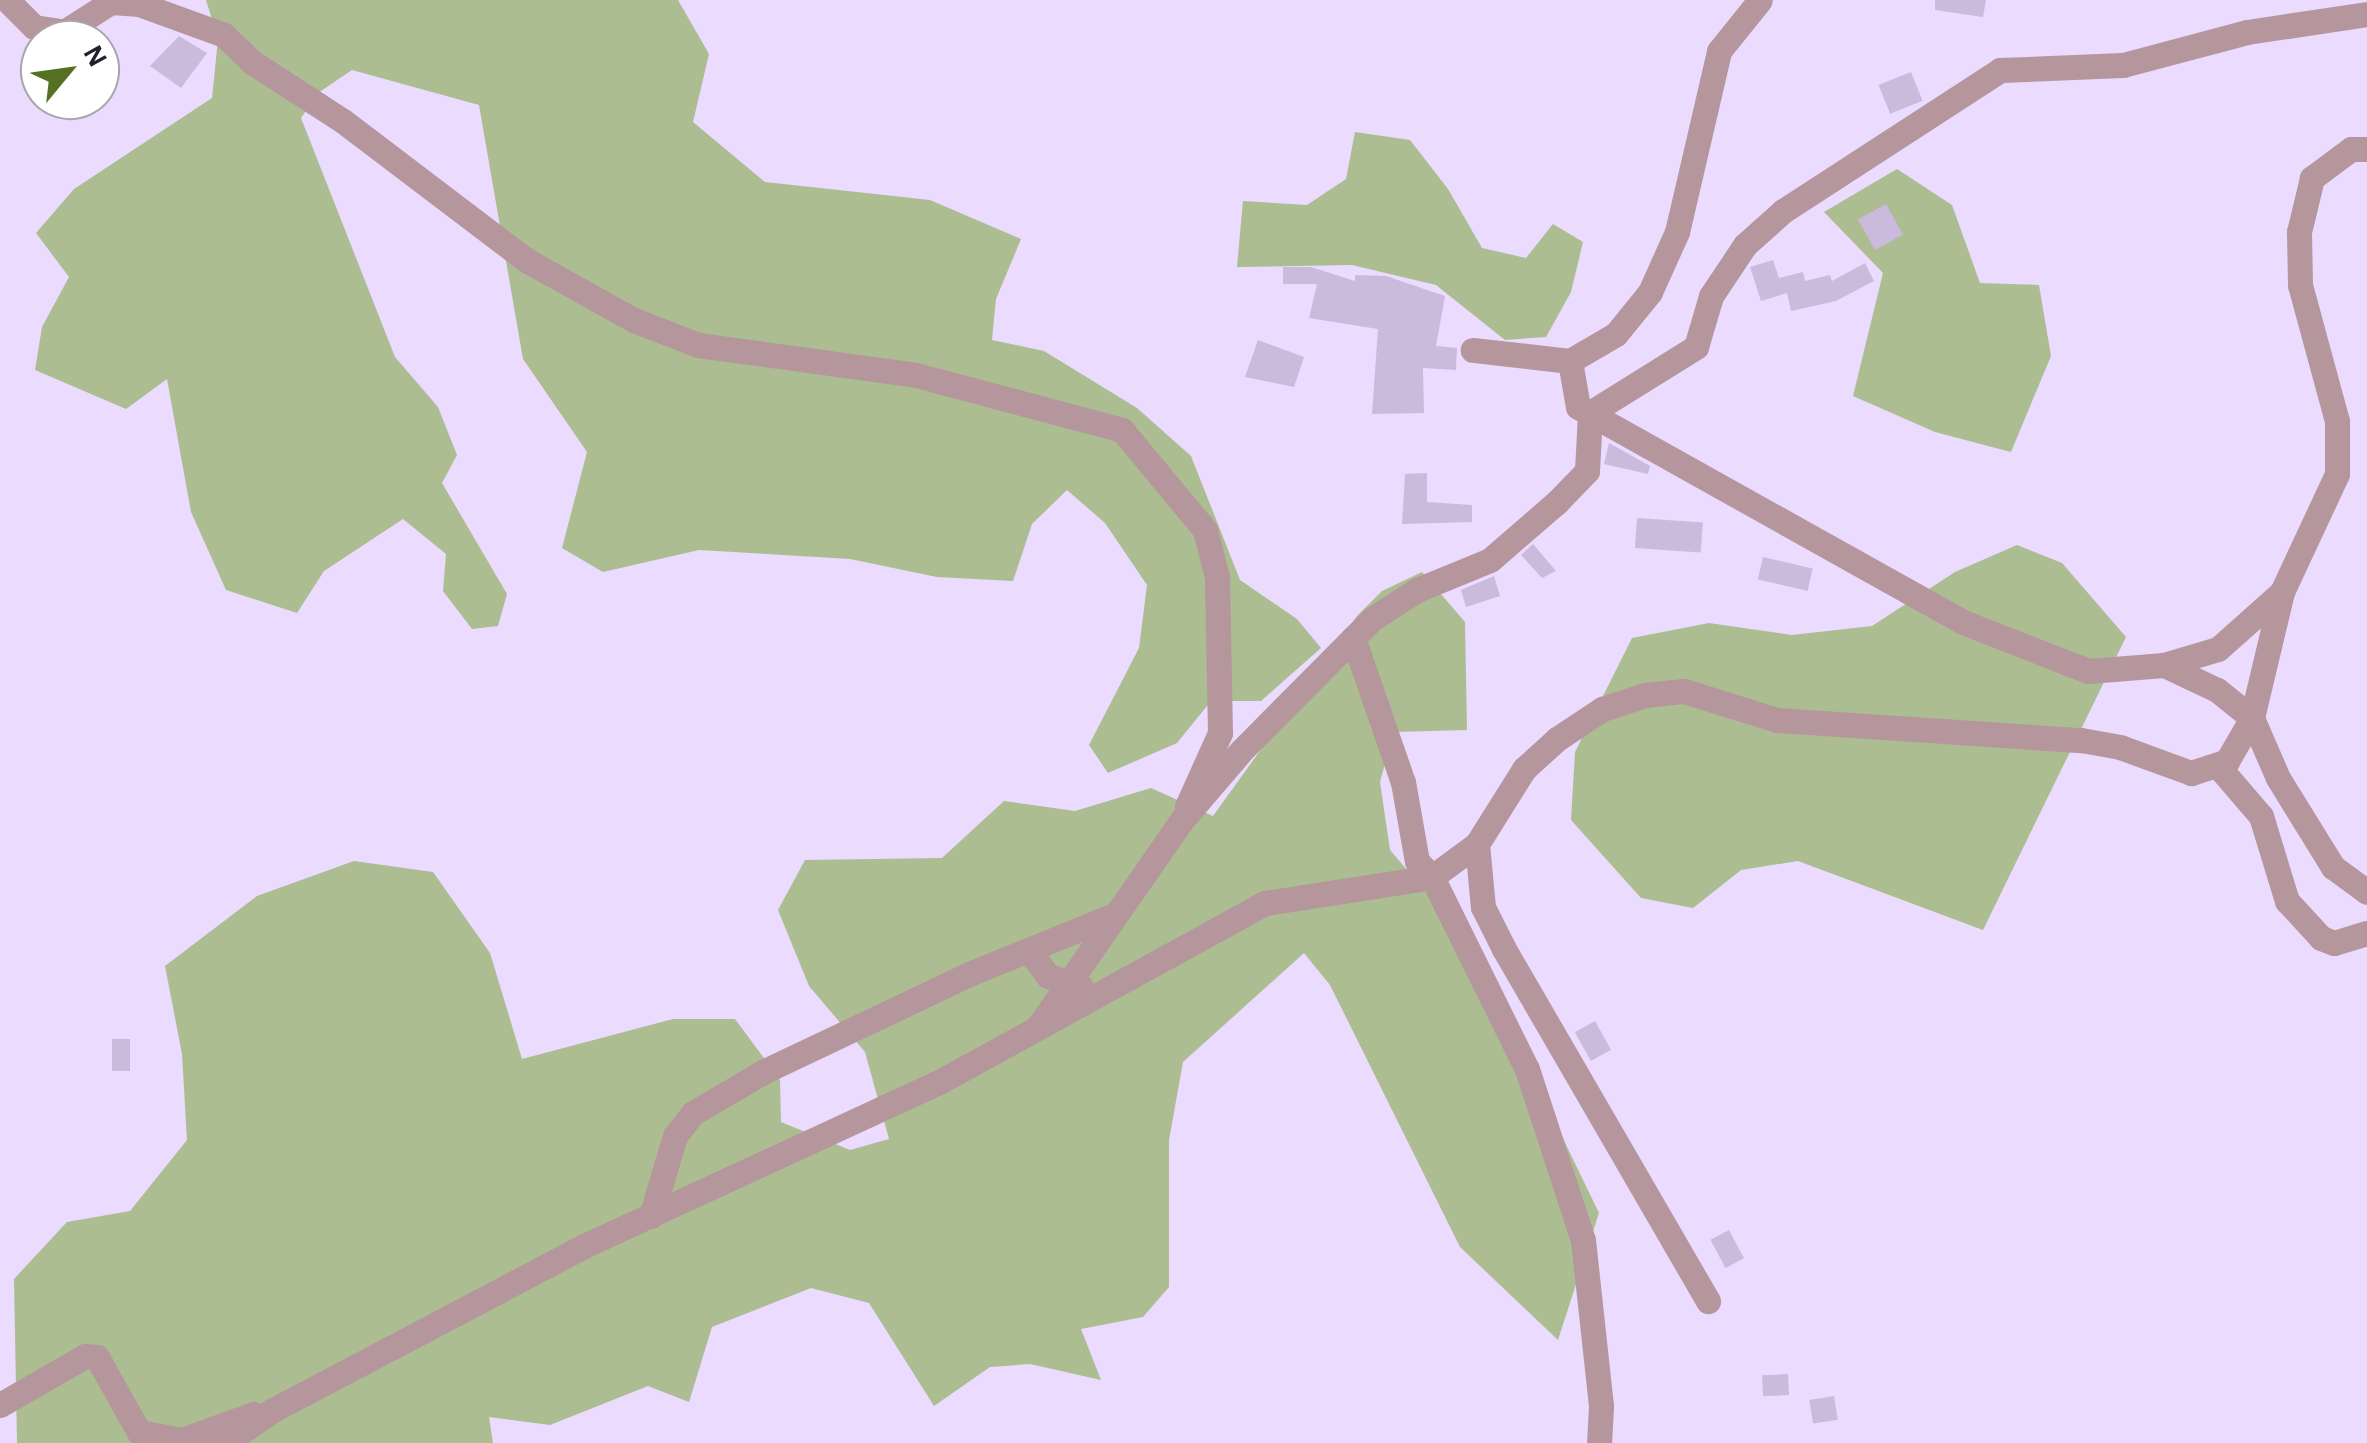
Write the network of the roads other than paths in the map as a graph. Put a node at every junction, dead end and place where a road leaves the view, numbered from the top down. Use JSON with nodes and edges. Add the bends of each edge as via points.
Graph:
{"nodes":[{"id":1,"x":7,"y":0,"type":"edge"},
{"id":2,"x":1760,"y":0,"type":"edge"},
{"id":3,"x":2367,"y":14,"type":"edge"},
{"id":4,"x":2367,"y":149,"type":"edge"},
{"id":5,"x":1472,"y":350,"type":"dead end"},
{"id":6,"x":1570,"y":360,"type":"junction"},
{"id":7,"x":1590,"y":413,"type":"junction"},
{"id":8,"x":2282,"y":592,"type":"junction"},
{"id":9,"x":1354,"y":638,"type":"junction"},
{"id":10,"x":2164,"y":665,"type":"junction"},
{"id":11,"x":2252,"y":718,"type":"junction"},
{"id":12,"x":2218,"y":766,"type":"junction"},
{"id":13,"x":1182,"y":820,"type":"junction"},
{"id":14,"x":1477,"y":844,"type":"junction"},
{"id":15,"x":1432,"y":877,"type":"junction"},
{"id":16,"x":2367,"y":892,"type":"edge"},
{"id":17,"x":1114,"y":915,"type":"junction"},
{"id":18,"x":2367,"y":933,"type":"edge"},
{"id":19,"x":1030,"y":952,"type":"junction"},
{"id":20,"x":1069,"y":981,"type":"junction"},
{"id":21,"x":1102,"y":995,"type":"junction"},
{"id":22,"x":1036,"y":1030,"type":"junction"},
{"id":23,"x":650,"y":1216,"type":"junction"},
{"id":24,"x":1708,"y":1301,"type":"dead end"},
{"id":25,"x":0,"y":1405,"type":"edge"},
{"id":26,"x":273,"y":1410,"type":"junction"},
{"id":27,"x":225,"y":1443,"type":"edge"},
{"id":28,"x":1599,"y":1443,"type":"edge"}],
"edges":[{"from":1,"to":13,"type":"street","via":[[34,27],[64,32],[111,2],[139,4],[224,34],[252,62],[310,97],[526,260],[634,320],[698,345],[916,374],[1122,430],[1205,530],[1217,577],[1220,733]]},
{"from":2,"to":6,"type":"street","via":[[1718,52],[1676,232],[1650,292],[1616,334]]},
{"from":3,"to":7,"type":"street","via":[[2247,32],[2122,66],[2000,70],[1783,212],[1745,246],[1712,296],[1696,348]]},
{"from":4,"to":8,"type":"street","via":[[2352,149],[2312,178],[2299,232],[2300,284],[2337,421],[2337,474]]},
{"from":5,"to":6,"type":"street"},
{"from":6,"to":7,"type":"street","via":[[1578,407]]},
{"from":7,"to":9,"type":"street","via":[[1586,471],[1557,502],[1490,560],[1417,590]]},
{"from":7,"to":10,"type":"street","via":[[1962,622],[2088,671]]},
{"from":8,"to":10,"type":"street","via":[[2218,650]]},
{"from":8,"to":11,"type":"street"},
{"from":9,"to":13,"type":"street","via":[[1287,701]]},
{"from":9,"to":15,"type":"street","via":[[1404,782],[1416,861]]},
{"from":10,"to":11,"type":"street","via":[[2218,690]]},
{"from":11,"to":12,"type":"street"},
{"from":11,"to":16,"type":"street","via":[[2278,778],[2333,867]]},
{"from":12,"to":14,"type":"street","via":[[2191,773],[2120,746],[2081,740],[1776,720],[1684,691],[1645,694],[1602,709],[1557,739],[1524,769]]},
{"from":12,"to":18,"type":"street","via":[[2261,816],[2287,902],[2320,938],[2334,942]]},
{"from":13,"to":17,"type":"street"},
{"from":14,"to":15,"type":"street"},
{"from":14,"to":24,"type":"street","via":[[1483,907],[1504,949]]},
{"from":15,"to":21,"type":"street","via":[[1265,903]]},
{"from":15,"to":28,"type":"street","via":[[1527,1069],[1583,1240],[1602,1406]]},
{"from":17,"to":19,"type":"street"},
{"from":17,"to":20,"type":"street"},
{"from":19,"to":20,"type":"street","via":[[1048,976]]},
{"from":19,"to":23,"type":"street","via":[[766,1071],[694,1113],[674,1136]]},
{"from":20,"to":21,"type":"street"},
{"from":20,"to":22,"type":"street"},
{"from":21,"to":22,"type":"street"},
{"from":22,"to":23,"type":"street"},
{"from":23,"to":26,"type":"street"},
{"from":25,"to":26,"type":"street","via":[[85,1356],[97,1357],[139,1432],[160,1440],[182,1440]]},
{"from":26,"to":27,"type":"street"}]}
